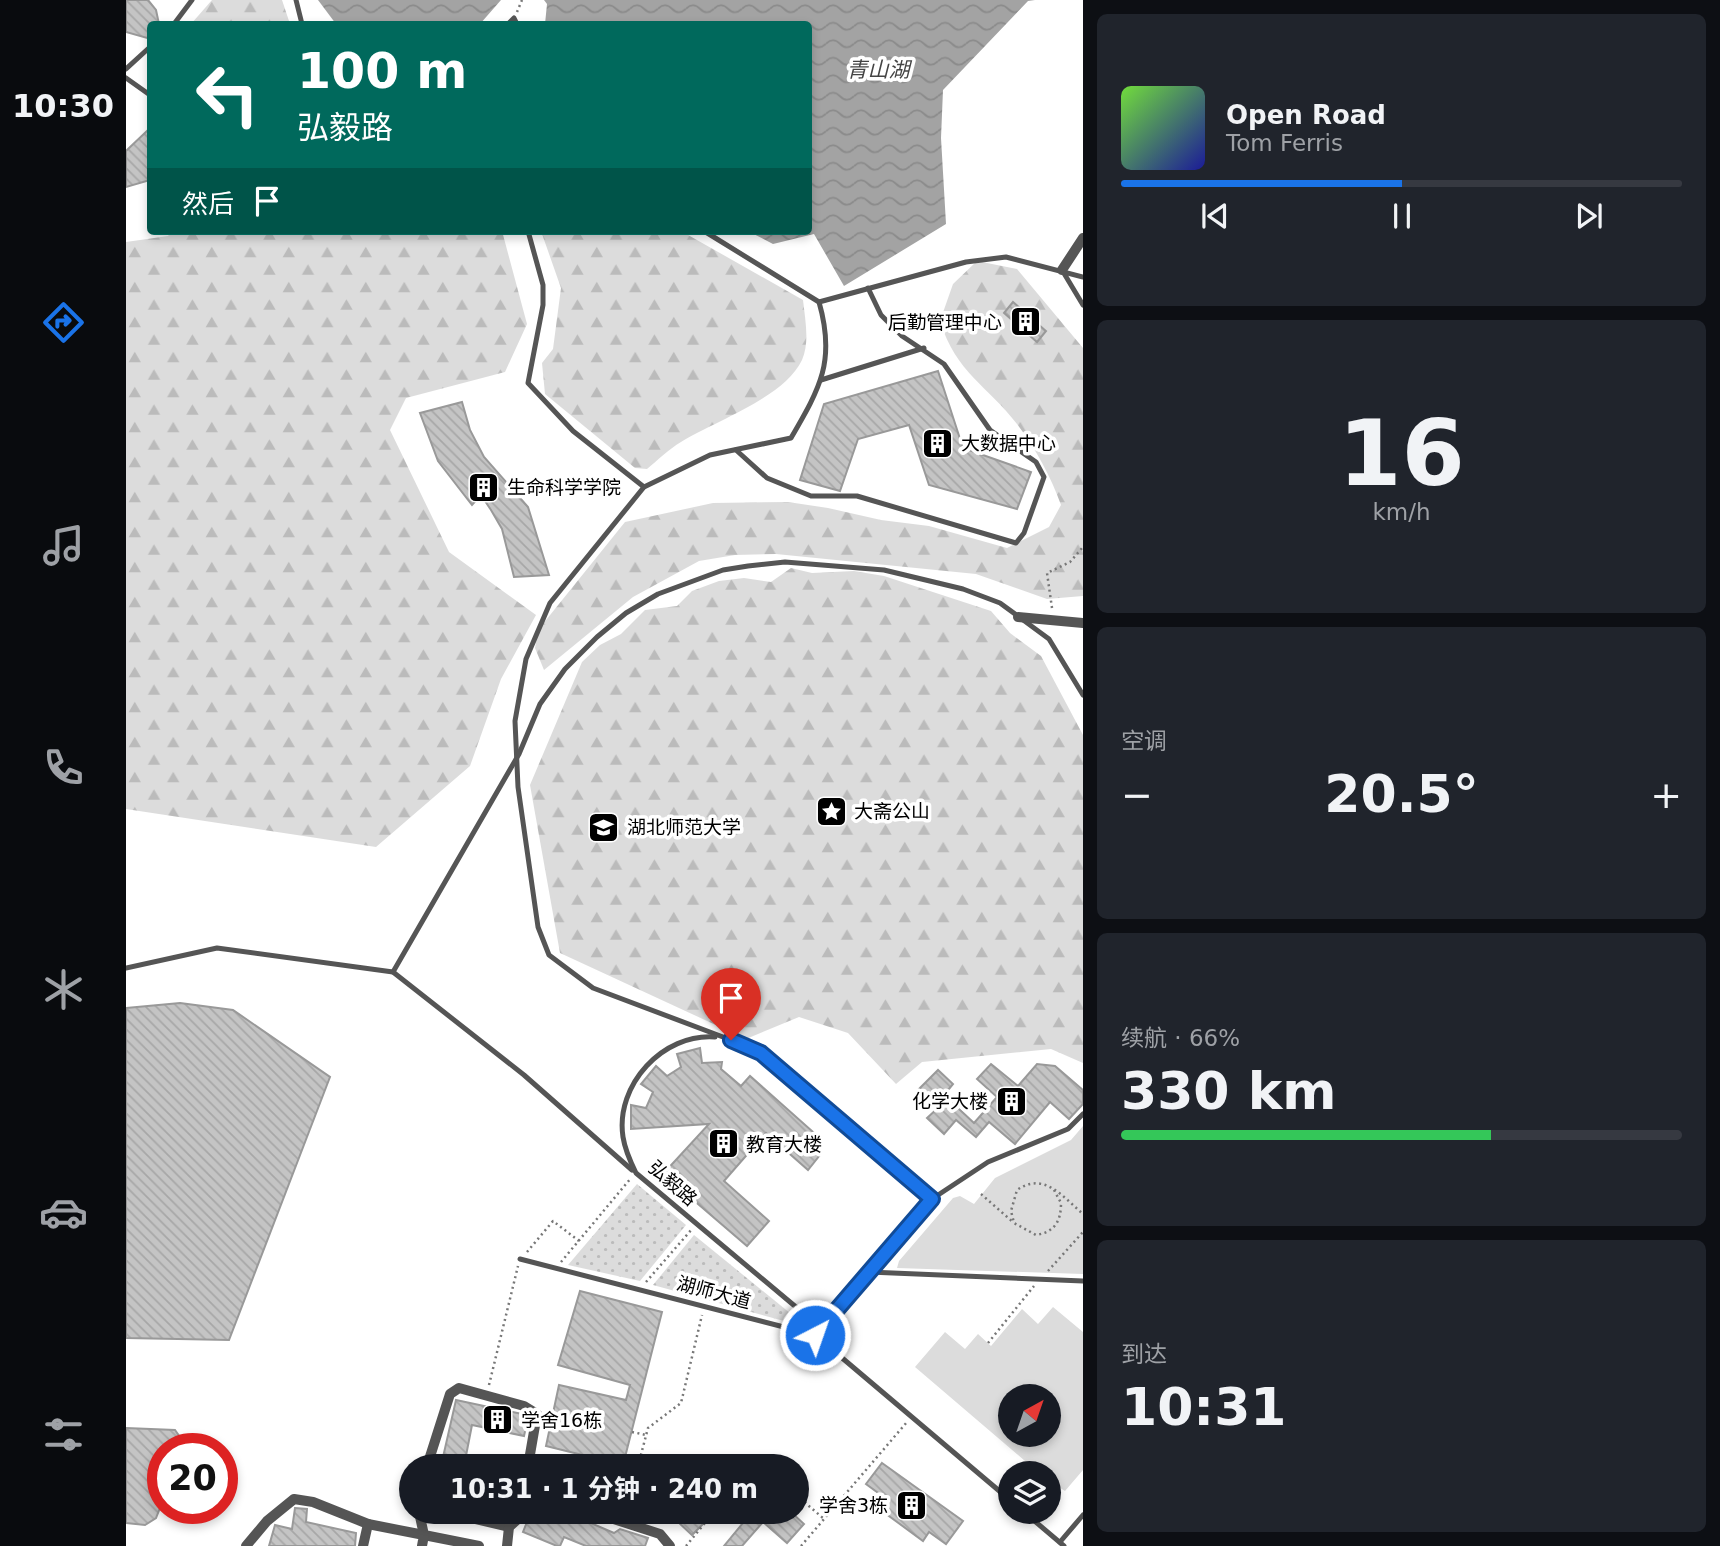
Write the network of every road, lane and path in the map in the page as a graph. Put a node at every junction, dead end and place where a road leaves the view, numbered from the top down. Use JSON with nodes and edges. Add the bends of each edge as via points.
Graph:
{"nodes":[{"id":1,"x":192,"y":0,"type":"edge"},
{"id":2,"x":296,"y":0,"type":"edge"},
{"id":3,"x":176,"y":21,"type":"edge"},
{"id":4,"x":301,"y":21,"type":"edge"},
{"id":5,"x":147,"y":50,"type":"edge"},
{"id":6,"x":126,"y":69,"type":"edge"},
{"id":7,"x":126,"y":78,"type":"edge"},
{"id":8,"x":147,"y":93,"type":"edge"},
{"id":9,"x":529,"y":235,"type":"edge"},
{"id":10,"x":710,"y":235,"type":"edge"},
{"id":11,"x":1083,"y":238,"type":"edge"},
{"id":12,"x":1062,"y":270,"type":"junction"},
{"id":13,"x":1083,"y":277,"type":"edge"},
{"id":14,"x":868,"y":288,"type":"junction"},
{"id":15,"x":819,"y":302,"type":"junction"},
{"id":16,"x":1083,"y":305,"type":"edge"},
{"id":17,"x":924,"y":348,"type":"junction"},
{"id":18,"x":821,"y":380,"type":"junction"},
{"id":19,"x":735,"y":450,"type":"junction"},
{"id":20,"x":644,"y":487,"type":"junction"},
{"id":21,"x":1083,"y":547,"type":"edge"},
{"id":22,"x":1018,"y":617,"type":"junction"},
{"id":23,"x":1054,"y":621,"type":"junction"},
{"id":24,"x":1083,"y":623,"type":"edge"},
{"id":25,"x":1083,"y":695,"type":"edge"},
{"id":26,"x":519,"y":754,"type":"junction"},
{"id":27,"x":126,"y":968,"type":"edge"},
{"id":28,"x":393,"y":972,"type":"junction"},
{"id":29,"x":731,"y":1040,"type":"junction"},
{"id":30,"x":1083,"y":1114,"type":"edge"},
{"id":31,"x":636,"y":1173,"type":"junction"},
{"id":32,"x":1054,"y":1190,"type":"junction"},
{"id":33,"x":981,"y":1195,"type":"dead end"},
{"id":34,"x":932,"y":1199,"type":"junction"},
{"id":35,"x":1083,"y":1214,"type":"edge"},
{"id":36,"x":696,"y":1223,"type":"junction"},
{"id":37,"x":1014,"y":1223,"type":"junction"},
{"id":38,"x":579,"y":1241,"type":"junction"},
{"id":39,"x":520,"y":1259,"type":"junction"},
{"id":40,"x":557,"y":1267,"type":"junction"},
{"id":41,"x":869,"y":1272,"type":"junction"},
{"id":42,"x":1083,"y":1281,"type":"edge"},
{"id":43,"x":640,"y":1289,"type":"junction"},
{"id":44,"x":704,"y":1305,"type":"junction"},
{"id":45,"x":821,"y":1328,"type":"junction"},
{"id":46,"x":815,"y":1335,"type":"junction"},
{"id":47,"x":487,"y":1395,"type":"junction"},
{"id":48,"x":911,"y":1417,"type":"junction"},
{"id":49,"x":632,"y":1432,"type":"dead end"},
{"id":50,"x":646,"y":1435,"type":"junction"},
{"id":51,"x":431,"y":1454,"type":"edge"},
{"id":52,"x":530,"y":1454,"type":"edge"},
{"id":53,"x":641,"y":1454,"type":"edge"},
{"id":54,"x":998,"y":1490,"type":"edge"},
{"id":55,"x":809,"y":1506,"type":"edge"},
{"id":56,"x":1083,"y":1515,"type":"edge"},
{"id":57,"x":824,"y":1519,"type":"junction"},
{"id":58,"x":368,"y":1524,"type":"junction"},
{"id":59,"x":496,"y":1524,"type":"edge"},
{"id":60,"x":512,"y":1524,"type":"edge"},
{"id":61,"x":627,"y":1524,"type":"edge"},
{"id":62,"x":704,"y":1524,"type":"edge"},
{"id":63,"x":1038,"y":1524,"type":"edge"},
{"id":64,"x":509,"y":1527,"type":"junction"},
{"id":65,"x":660,"y":1535,"type":"junction"},
{"id":66,"x":423,"y":1541,"type":"edge"},
{"id":67,"x":1062,"y":1544,"type":"edge"},
{"id":68,"x":246,"y":1546,"type":"edge"},
{"id":69,"x":363,"y":1546,"type":"edge"},
{"id":70,"x":479,"y":1546,"type":"edge"},
{"id":71,"x":507,"y":1546,"type":"edge"},
{"id":72,"x":654,"y":1546,"type":"edge"},
{"id":73,"x":670,"y":1546,"type":"edge"},
{"id":74,"x":686,"y":1546,"type":"edge"},
{"id":75,"x":801,"y":1546,"type":"edge"}],
"edges":[{"from":1,"to":3,"type":"lane"},
{"from":2,"to":4,"type":"lane"},
{"from":5,"to":6,"type":"lane"},
{"from":7,"to":8,"type":"lane"},
{"from":9,"to":20,"type":"lane","via":[[543,285],[543,305],[528,383],[573,431]]},
{"from":10,"to":15,"type":"lane"},
{"from":11,"to":12,"type":"street"},
{"from":12,"to":13,"type":"lane"},
{"from":12,"to":14,"type":"lane","via":[[1006,257],[966,262]]},
{"from":12,"to":16,"type":"lane"},
{"from":14,"to":15,"type":"lane"},
{"from":14,"to":17,"type":"lane","via":[[881,315],[902,336]]},
{"from":15,"to":18,"type":"lane","via":[[827,332]]},
{"from":17,"to":18,"type":"lane"},
{"from":17,"to":19,"type":"lane","via":[[944,364],[990,430],[1036,462],[1044,478],[1016,543],[857,496],[811,496],[767,478]]},
{"from":18,"to":19,"type":"lane","via":[[791,438]]},
{"from":19,"to":20,"type":"lane","via":[[710,455]]},
{"from":20,"to":26,"type":"lane","via":[[550,603],[526,659],[515,721]]},
{"from":21,"to":23,"type":"path","via":[[1070,562],[1047,573]]},
{"from":22,"to":23,"type":"street"},
{"from":22,"to":25,"type":"lane","via":[[1049,639]]},
{"from":22,"to":26,"type":"lane","via":[[1000,603],[963,589],[884,570],[785,562],[723,570],[658,594],[597,637],[565,669],[540,704]]},
{"from":23,"to":24,"type":"street"},
{"from":26,"to":28,"type":"lane"},
{"from":26,"to":29,"type":"lane","via":[[518,787],[538,927],[549,955],[593,988]]},
{"from":27,"to":28,"type":"lane","via":[[217,948]]},
{"from":28,"to":31,"type":"lane","via":[[524,1075]]},
{"from":29,"to":31,"type":"lane","name":"弘毅路","via":[[711,1037],[675,1044],[656,1055],[637,1076],[625,1102],[623,1135]]},
{"from":29,"to":34,"type":"lane","name":"弘毅路","via":[[761,1053]]},
{"from":30,"to":34,"type":"lane","via":[[1068,1129],[988,1162]]},
{"from":31,"to":36,"type":"lane","name":"弘毅路"},
{"from":31,"to":38,"type":"path"},
{"from":32,"to":35,"type":"path"},
{"from":32,"to":37,"type":"path","via":[[1035,1181],[1017,1190],[1011,1212]]},
{"from":32,"to":37,"type":"path","via":[[1061,1203],[1056,1226],[1037,1235]]},
{"from":33,"to":37,"type":"path"},
{"from":34,"to":41,"type":"lane"},
{"from":36,"to":43,"type":"path"},
{"from":36,"to":45,"type":"lane","name":"弘毅路"},
{"from":38,"to":39,"type":"path","via":[[553,1221]]},
{"from":38,"to":40,"type":"path"},
{"from":39,"to":40,"type":"lane","name":"湖师大道"},
{"from":39,"to":47,"type":"path"},
{"from":40,"to":43,"type":"lane","name":"湖师大道"},
{"from":41,"to":42,"type":"lane"},
{"from":41,"to":45,"type":"lane"},
{"from":43,"to":44,"type":"lane","name":"湖师大道"},
{"from":44,"to":46,"type":"lane","name":"湖师大道"},
{"from":44,"to":50,"type":"path","via":[[681,1403],[648,1428]]},
{"from":45,"to":46,"type":"lane"},
{"from":46,"to":48,"type":"lane","name":"湖师大道"},
{"from":47,"to":51,"type":"street","via":[[459,1388],[450,1394]]},
{"from":47,"to":52,"type":"street","via":[[537,1414]]},
{"from":48,"to":54,"type":"lane","name":"湖师大道"},
{"from":48,"to":57,"type":"path"},
{"from":49,"to":50,"type":"path"},
{"from":50,"to":53,"type":"path"},
{"from":55,"to":57,"type":"path"},
{"from":56,"to":67,"type":"lane"},
{"from":57,"to":75,"type":"path"},
{"from":58,"to":66,"type":"street"},
{"from":58,"to":68,"type":"street","via":[[294,1499]]},
{"from":58,"to":69,"type":"street"},
{"from":59,"to":64,"type":"street"},
{"from":60,"to":64,"type":"street"},
{"from":61,"to":65,"type":"street"},
{"from":62,"to":74,"type":"path"},
{"from":63,"to":67,"type":"lane"},
{"from":64,"to":71,"type":"street"},
{"from":65,"to":72,"type":"street"},
{"from":65,"to":73,"type":"street"},
{"from":66,"to":70,"type":"street"}]}
